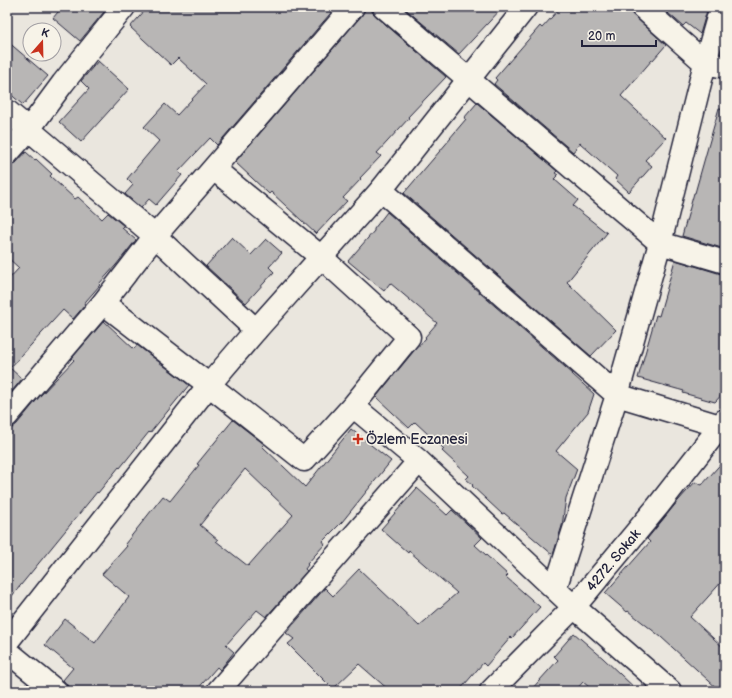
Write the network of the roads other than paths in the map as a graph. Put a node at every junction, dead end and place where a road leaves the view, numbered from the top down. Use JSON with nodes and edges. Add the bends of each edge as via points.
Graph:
{"nodes":[{"id":1,"x":124,"y":7,"type":"edge"},
{"id":2,"x":353,"y":7,"type":"edge"},
{"id":3,"x":384,"y":7,"type":"edge"},
{"id":4,"x":526,"y":7,"type":"edge"},
{"id":5,"x":642,"y":7,"type":"edge"},
{"id":6,"x":722,"y":7,"type":"edge"},
{"id":7,"x":715,"y":65,"type":"edge"},
{"id":8,"x":468,"y":80,"type":"junction"},
{"id":9,"x":7,"y":111,"type":"edge"},
{"id":10,"x":29,"y":129,"type":"junction"},
{"id":11,"x":7,"y":154,"type":"edge"},
{"id":12,"x":214,"y":169,"type":"junction"},
{"id":13,"x":381,"y":190,"type":"junction"},
{"id":14,"x":155,"y":236,"type":"junction"},
{"id":15,"x":660,"y":243,"type":"junction"},
{"id":16,"x":321,"y":257,"type":"junction"},
{"id":17,"x":725,"y":262,"type":"edge"},
{"id":18,"x":103,"y":303,"type":"junction"},
{"id":19,"x":256,"y":330,"type":"junction"},
{"id":20,"x":209,"y":385,"type":"junction"},
{"id":21,"x":617,"y":395,"type":"junction"},
{"id":22,"x":353,"y":406,"type":"junction"},
{"id":23,"x":7,"y":416,"type":"edge"},
{"id":24,"x":723,"y":423,"type":"edge"},
{"id":25,"x":419,"y":461,"type":"junction"},
{"id":26,"x":554,"y":589,"type":"junction"},
{"id":27,"x":574,"y":607,"type":"junction"},
{"id":28,"x":7,"y":642,"type":"edge"},
{"id":29,"x":7,"y":651,"type":"edge"},
{"id":30,"x":56,"y":691,"type":"edge"},
{"id":31,"x":218,"y":691,"type":"edge"},
{"id":32,"x":491,"y":691,"type":"edge"},
{"id":33,"x":670,"y":691,"type":"edge"}],
"edges":[{"from":1,"to":10,"type":"street"},
{"from":2,"to":12,"type":"street"},
{"from":3,"to":8,"type":"street"},
{"from":4,"to":8,"type":"street"},
{"from":5,"to":7,"type":"street"},
{"from":6,"to":7,"type":"street"},
{"from":7,"to":15,"type":"street"},
{"from":8,"to":13,"type":"street"},
{"from":8,"to":15,"type":"street"},
{"from":9,"to":10,"type":"street"},
{"from":10,"to":11,"type":"street"},
{"from":10,"to":14,"type":"street"},
{"from":12,"to":14,"type":"street"},
{"from":12,"to":16,"type":"street"},
{"from":13,"to":16,"type":"street"},
{"from":13,"to":21,"type":"street"},
{"from":14,"to":18,"type":"street"},
{"from":14,"to":19,"type":"street"},
{"from":15,"to":17,"type":"street"},
{"from":15,"to":21,"type":"street"},
{"from":16,"to":19,"type":"street"},
{"from":16,"to":22,"type":"street","via":[[409,337]]},
{"from":18,"to":20,"type":"street"},
{"from":18,"to":23,"type":"street"},
{"from":19,"to":20,"type":"street"},
{"from":20,"to":22,"type":"street","via":[[304,460]]},
{"from":20,"to":28,"type":"street"},
{"from":21,"to":24,"type":"street"},
{"from":21,"to":26,"type":"street"},
{"from":22,"to":25,"type":"street"},
{"from":24,"to":27,"type":"street","name":"4272. Sokak"},
{"from":25,"to":26,"type":"street"},
{"from":25,"to":31,"type":"street"},
{"from":26,"to":27,"type":"street"},
{"from":27,"to":32,"type":"street","name":"4272. Sokak"},
{"from":27,"to":33,"type":"street"},
{"from":29,"to":30,"type":"street"}]}
